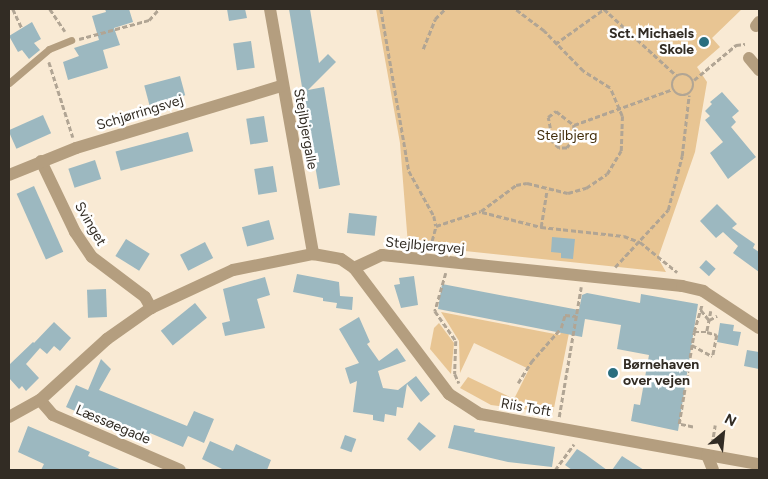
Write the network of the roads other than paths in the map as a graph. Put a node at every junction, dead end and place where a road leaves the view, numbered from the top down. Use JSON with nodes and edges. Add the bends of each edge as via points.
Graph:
{"nodes":[{"id":1,"x":270,"y":9,"type":"edge"},
{"id":2,"x":71,"y":40,"type":"road end"},
{"id":3,"x":749,"y":58,"type":"dead end"},
{"id":4,"x":759,"y":70,"type":"edge"},
{"id":5,"x":9,"y":83,"type":"edge"},
{"id":6,"x":282,"y":86,"type":"junction"},
{"id":7,"x":41,"y":161,"type":"junction"},
{"id":8,"x":9,"y":175,"type":"edge"},
{"id":9,"x":313,"y":254,"type":"junction"},
{"id":10,"x":354,"y":268,"type":"junction"},
{"id":11,"x":151,"y":308,"type":"junction"},
{"id":12,"x":759,"y":328,"type":"edge"},
{"id":13,"x":40,"y":400,"type":"junction"},
{"id":14,"x":9,"y":417,"type":"edge"},
{"id":15,"x":709,"y":455,"type":"junction"},
{"id":16,"x":759,"y":464,"type":"edge"},
{"id":17,"x":180,"y":470,"type":"edge"},
{"id":18,"x":713,"y":470,"type":"edge"}],
"edges":[{"from":1,"to":6,"type":"street","name":"Stejlbjergalle"},
{"from":2,"to":5,"type":"lane","via":[[46,51]]},
{"from":3,"to":4,"type":"street"},
{"from":6,"to":7,"type":"street","name":"Schjørringsvej"},
{"from":6,"to":9,"type":"street","name":"Stejlbjergalle"},
{"from":7,"to":8,"type":"street","name":"Schjørringsvej"},
{"from":7,"to":11,"type":"street","name":"Svinget","via":[[75,232],[92,258],[145,297]]},
{"from":9,"to":10,"type":"street","via":[[341,260]]},
{"from":9,"to":11,"type":"street","via":[[233,270]]},
{"from":10,"to":12,"type":"street","name":"Stejlbjergvej","via":[[382,255],[682,286],[709,295]]},
{"from":10,"to":15,"type":"street","name":"Riis Toft","via":[[449,394],[480,414]]},
{"from":11,"to":13,"type":"street","via":[[107,339]]},
{"from":13,"to":14,"type":"street"},
{"from":13,"to":17,"type":"street","name":"Læssøegade","via":[[53,415]]},
{"from":15,"to":16,"type":"street","name":"Riis Toft"},
{"from":15,"to":18,"type":"street"}]}
